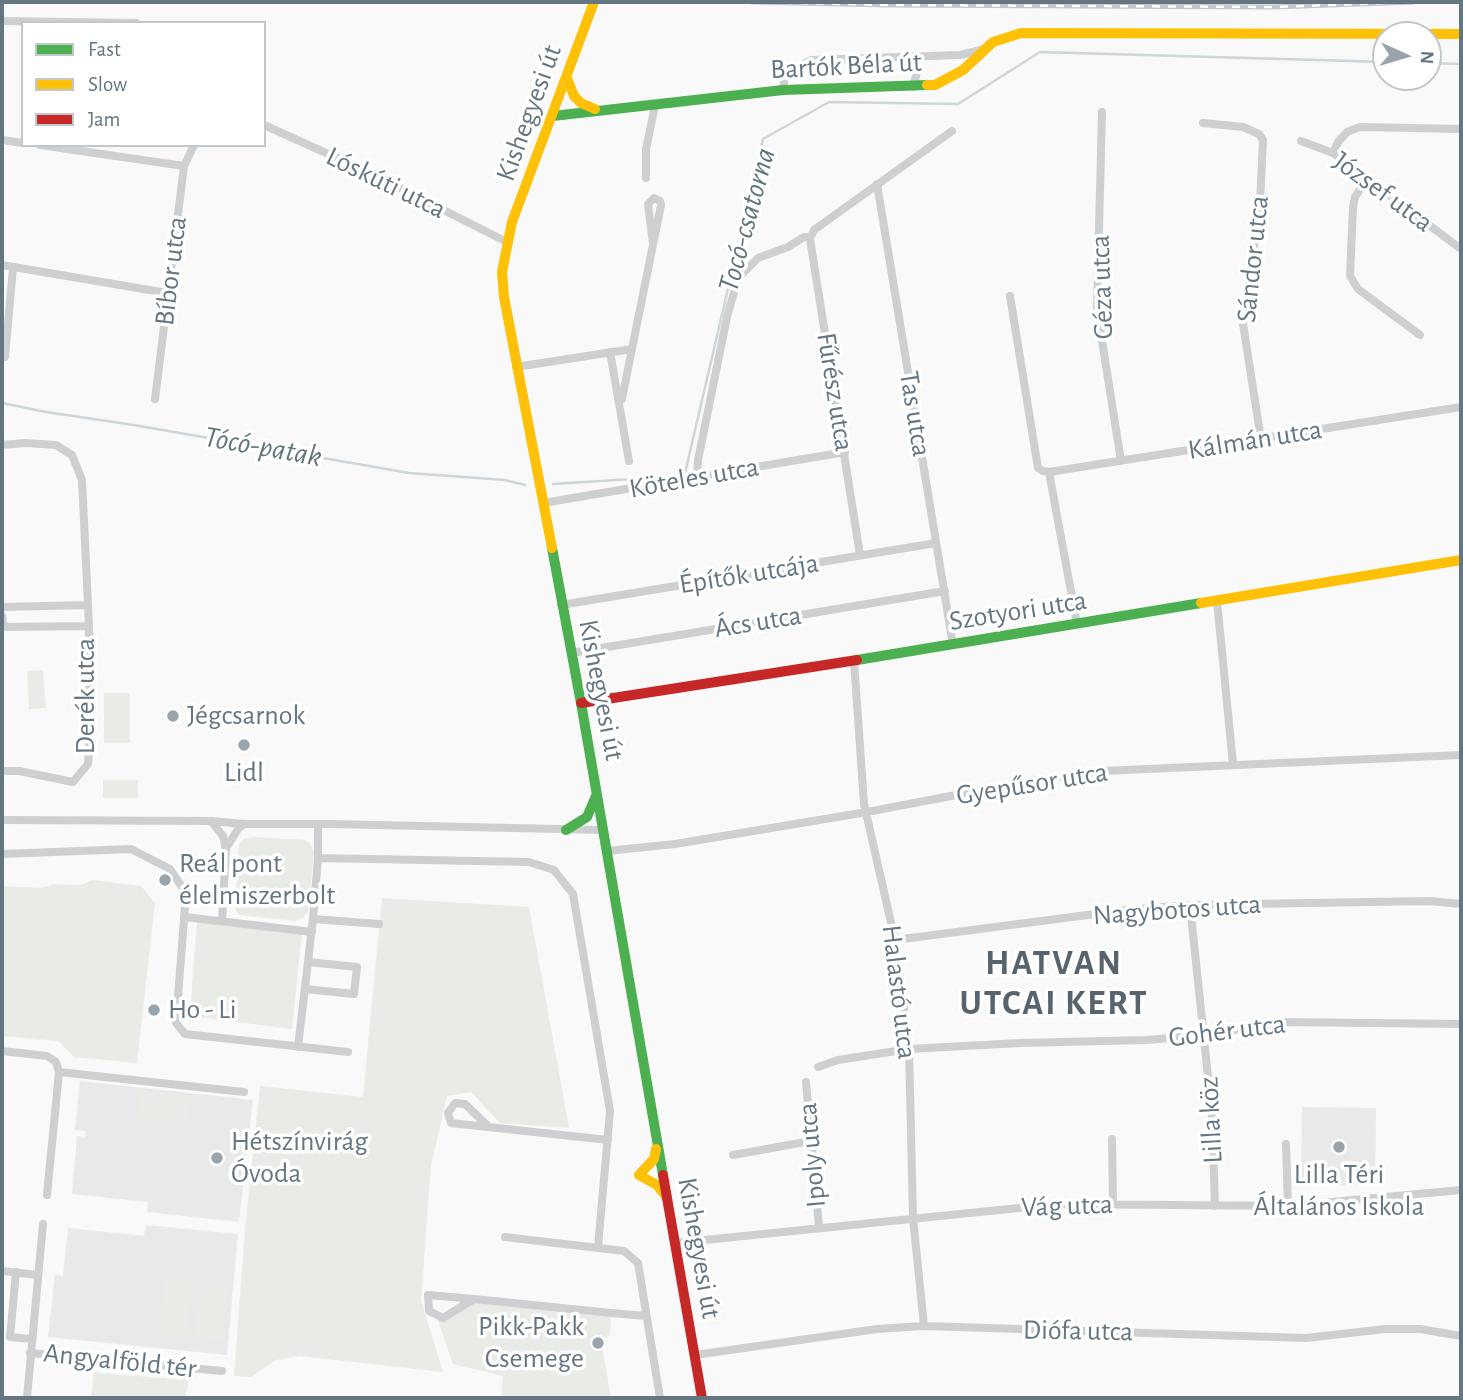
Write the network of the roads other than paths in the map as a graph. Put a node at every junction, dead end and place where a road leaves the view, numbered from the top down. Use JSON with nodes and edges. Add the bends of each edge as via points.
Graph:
{"nodes":[{"id":1,"x":594,"y":2,"type":"edge"},
{"id":2,"x":2,"y":21,"type":"edge"},
{"id":3,"x":21,"y":21,"type":"edge"},
{"id":4,"x":1461,"y":34,"type":"edge"},
{"id":5,"x":985,"y":49,"type":"junction"},
{"id":6,"x":914,"y":56,"type":"junction"},
{"id":7,"x":567,"y":78,"type":"junction"},
{"id":8,"x":913,"y":86,"type":"junction"},
{"id":9,"x":783,"y":90,"type":"junction"},
{"id":10,"x":655,"y":106,"type":"junction"},
{"id":11,"x":598,"y":110,"type":"junction"},
{"id":12,"x":1102,"y":112,"type":"dead end"},
{"id":13,"x":554,"y":116,"type":"junction"},
{"id":14,"x":1203,"y":123,"type":"dead end"},
{"id":15,"x":266,"y":126,"type":"edge"},
{"id":16,"x":1461,"y":129,"type":"edge"},
{"id":17,"x":952,"y":131,"type":"dead end"},
{"id":18,"x":2,"y":140,"type":"edge"},
{"id":19,"x":1301,"y":141,"type":"dead end"},
{"id":20,"x":21,"y":143,"type":"edge"},
{"id":21,"x":54,"y":147,"type":"edge"},
{"id":22,"x":193,"y":147,"type":"edge"},
{"id":23,"x":1333,"y":153,"type":"junction"},
{"id":24,"x":184,"y":166,"type":"junction"},
{"id":25,"x":646,"y":178,"type":"dead end"},
{"id":26,"x":1367,"y":179,"type":"junction"},
{"id":27,"x":877,"y":184,"type":"junction"},
{"id":28,"x":812,"y":233,"type":"junction"},
{"id":29,"x":507,"y":242,"type":"junction"},
{"id":30,"x":653,"y":244,"type":"junction"},
{"id":31,"x":1461,"y":249,"type":"edge"},
{"id":32,"x":2,"y":265,"type":"edge"},
{"id":33,"x":13,"y":268,"type":"junction"},
{"id":34,"x":167,"y":293,"type":"junction"},
{"id":35,"x":1010,"y":296,"type":"dead end"},
{"id":36,"x":1420,"y":335,"type":"dead end"},
{"id":37,"x":632,"y":349,"type":"junction"},
{"id":38,"x":610,"y":352,"type":"junction"},
{"id":39,"x":5,"y":357,"type":"dead end"},
{"id":40,"x":516,"y":367,"type":"junction"},
{"id":41,"x":615,"y":374,"type":"junction"},
{"id":42,"x":627,"y":375,"type":"junction"},
{"id":43,"x":155,"y":399,"type":"dead end"},
{"id":44,"x":621,"y":406,"type":"junction"},
{"id":45,"x":1461,"y":407,"type":"edge"},
{"id":46,"x":1261,"y":439,"type":"junction"},
{"id":47,"x":2,"y":445,"type":"edge"},
{"id":48,"x":845,"y":452,"type":"junction"},
{"id":49,"x":629,"y":461,"type":"dead end"},
{"id":50,"x":1121,"y":461,"type":"junction"},
{"id":51,"x":1049,"y":472,"type":"junction"},
{"id":52,"x":697,"y":478,"type":"junction"},
{"id":53,"x":544,"y":503,"type":"junction"},
{"id":54,"x":936,"y":543,"type":"junction"},
{"id":55,"x":860,"y":555,"type":"junction"},
{"id":56,"x":1461,"y":560,"type":"edge"},
{"id":57,"x":945,"y":591,"type":"junction"},
{"id":58,"x":1217,"y":601,"type":"junction"},
{"id":59,"x":88,"y":605,"type":"junction"},
{"id":60,"x":561,"y":605,"type":"junction"},
{"id":61,"x":2,"y":607,"type":"edge"},
{"id":62,"x":2,"y":616,"type":"edge"},
{"id":63,"x":1077,"y":624,"type":"junction"},
{"id":64,"x":89,"y":626,"type":"junction"},
{"id":65,"x":953,"y":645,"type":"junction"},
{"id":66,"x":571,"y":653,"type":"junction"},
{"id":67,"x":854,"y":661,"type":"junction"},
{"id":68,"x":581,"y":703,"type":"junction"},
{"id":69,"x":1461,"y":755,"type":"edge"},
{"id":70,"x":1233,"y":764,"type":"junction"},
{"id":71,"x":2,"y":771,"type":"edge"},
{"id":72,"x":597,"y":794,"type":"junction"},
{"id":73,"x":867,"y":812,"type":"junction"},
{"id":74,"x":2,"y":820,"type":"edge"},
{"id":75,"x":211,"y":821,"type":"junction"},
{"id":76,"x":244,"y":824,"type":"junction"},
{"id":77,"x":318,"y":824,"type":"junction"},
{"id":78,"x":566,"y":830,"type":"junction"},
{"id":79,"x":603,"y":830,"type":"junction"},
{"id":80,"x":226,"y":850,"type":"junction"},
{"id":81,"x":607,"y":851,"type":"junction"},
{"id":82,"x":2,"y":854,"type":"edge"},
{"id":83,"x":318,"y":858,"type":"junction"},
{"id":84,"x":1461,"y":904,"type":"edge"},
{"id":85,"x":1190,"y":905,"type":"junction"},
{"id":86,"x":185,"y":917,"type":"junction"},
{"id":87,"x":313,"y":919,"type":"junction"},
{"id":88,"x":222,"y":920,"type":"junction"},
{"id":89,"x":379,"y":923,"type":"dead end"},
{"id":90,"x":312,"y":932,"type":"junction"},
{"id":91,"x":895,"y":940,"type":"junction"},
{"id":92,"x":308,"y":962,"type":"junction"},
{"id":93,"x":305,"y":989,"type":"junction"},
{"id":94,"x":1461,"y":1024,"type":"edge"},
{"id":95,"x":1204,"y":1035,"type":"junction"},
{"id":96,"x":298,"y":1046,"type":"junction"},
{"id":97,"x":909,"y":1049,"type":"junction"},
{"id":98,"x":2,"y":1051,"type":"edge"},
{"id":99,"x":348,"y":1052,"type":"dead end"},
{"id":100,"x":818,"y":1067,"type":"dead end"},
{"id":101,"x":59,"y":1072,"type":"junction"},
{"id":102,"x":806,"y":1082,"type":"dead end"},
{"id":103,"x":244,"y":1092,"type":"dead end"},
{"id":104,"x":489,"y":1127,"type":"junction"},
{"id":105,"x":1112,"y":1139,"type":"dead end"},
{"id":106,"x":608,"y":1140,"type":"junction"},
{"id":107,"x":811,"y":1141,"type":"junction"},
{"id":108,"x":1286,"y":1144,"type":"dead end"},
{"id":109,"x":657,"y":1146,"type":"junction"},
{"id":110,"x":733,"y":1155,"type":"dead end"},
{"id":111,"x":1461,"y":1190,"type":"edge"},
{"id":112,"x":47,"y":1195,"type":"dead end"},
{"id":113,"x":666,"y":1198,"type":"junction"},
{"id":114,"x":1113,"y":1204,"type":"junction"},
{"id":115,"x":1215,"y":1206,"type":"junction"},
{"id":116,"x":1288,"y":1206,"type":"junction"},
{"id":117,"x":912,"y":1218,"type":"junction"},
{"id":118,"x":43,"y":1224,"type":"dead end"},
{"id":119,"x":819,"y":1227,"type":"junction"},
{"id":120,"x":505,"y":1237,"type":"dead end"},
{"id":121,"x":675,"y":1243,"type":"junction"},
{"id":122,"x":598,"y":1247,"type":"junction"},
{"id":123,"x":2,"y":1271,"type":"edge"},
{"id":124,"x":16,"y":1272,"type":"junction"},
{"id":125,"x":38,"y":1275,"type":"junction"},
{"id":126,"x":474,"y":1299,"type":"junction"},
{"id":127,"x":646,"y":1317,"type":"junction"},
{"id":128,"x":924,"y":1326,"type":"junction"},
{"id":129,"x":1461,"y":1336,"type":"edge"},
{"id":130,"x":31,"y":1339,"type":"junction"},
{"id":131,"x":30,"y":1353,"type":"junction"},
{"id":132,"x":695,"y":1355,"type":"junction"},
{"id":133,"x":222,"y":1371,"type":"dead end"},
{"id":134,"x":27,"y":1398,"type":"edge"},
{"id":135,"x":660,"y":1398,"type":"edge"},
{"id":136,"x":702,"y":1398,"type":"edge"}],
"edges":[{"from":1,"to":7,"type":"street","name":"Kishegyesi út"},
{"from":2,"to":3,"type":"street"},
{"from":4,"to":5,"type":"street","name":"Bartók Béla út","via":[[1021,33]]},
{"from":5,"to":6,"type":"street","via":[[960,55]]},
{"from":5,"to":8,"type":"street","name":"Bartók Béla út","via":[[949,79]]},
{"from":6,"to":8,"type":"street","via":[[917,72]]},
{"from":6,"to":9,"type":"street","via":[[811,60],[788,71]]},
{"from":7,"to":11,"type":"street","via":[[574,96]]},
{"from":7,"to":13,"type":"street","name":"Kishegyesi út"},
{"from":8,"to":9,"type":"street","name":"Bartók Béla út"},
{"from":9,"to":10,"type":"street","name":"Bartók Béla út"},
{"from":10,"to":11,"type":"street","name":"Bartók Béla út"},
{"from":10,"to":25,"type":"street","via":[[646,149]]},
{"from":11,"to":13,"type":"street","name":"Bartók Béla út"},
{"from":12,"to":50,"type":"street","name":"Géza utca","via":[[1097,309]]},
{"from":13,"to":29,"type":"street","name":"Kishegyesi út"},
{"from":14,"to":46,"type":"street","name":"Sándor utca","via":[[1243,127],[1263,140],[1257,226],[1242,324]]},
{"from":15,"to":29,"type":"street","name":"Lóskúti utca"},
{"from":16,"to":23,"type":"street","via":[[1360,127],[1348,132]]},
{"from":17,"to":27,"type":"street"},
{"from":18,"to":20,"type":"street"},
{"from":19,"to":23,"type":"street","name":"József utca"},
{"from":21,"to":24,"type":"street"},
{"from":22,"to":24,"type":"street","name":"Bíbor utca"},
{"from":23,"to":26,"type":"street","name":"József utca"},
{"from":24,"to":34,"type":"street","name":"Bíbor utca"},
{"from":26,"to":31,"type":"street","name":"József utca"},
{"from":26,"to":36,"type":"street","via":[[1353,208],[1350,276],[1358,289]]},
{"from":27,"to":28,"type":"street"},
{"from":27,"to":54,"type":"street","name":"Tas utca"},
{"from":28,"to":48,"type":"street","name":"Fűrész utca"},
{"from":28,"to":52,"type":"street","via":[[758,258],[737,282]]},
{"from":29,"to":40,"type":"street","name":"Kishegyesi út","via":[[503,297]]},
{"from":30,"to":30,"type":"street","via":[[661,205],[654,198],[648,204]]},
{"from":30,"to":37,"type":"street"},
{"from":32,"to":33,"type":"street"},
{"from":33,"to":34,"type":"street"},
{"from":33,"to":39,"type":"street"},
{"from":34,"to":43,"type":"street","name":"Bíbor utca"},
{"from":35,"to":51,"type":"street","via":[[1038,468]]},
{"from":37,"to":38,"type":"street"},
{"from":37,"to":42,"type":"street"},
{"from":38,"to":40,"type":"street"},
{"from":38,"to":41,"type":"street"},
{"from":40,"to":53,"type":"street","name":"Kishegyesi út"},
{"from":41,"to":42,"type":"street"},
{"from":41,"to":44,"type":"street"},
{"from":42,"to":44,"type":"street"},
{"from":44,"to":49,"type":"street"},
{"from":45,"to":46,"type":"street","name":"Kálmán utca"},
{"from":46,"to":50,"type":"street","name":"Kálmán utca"},
{"from":47,"to":59,"type":"street","via":[[55,445],[72,455],[82,480]]},
{"from":48,"to":52,"type":"street","name":"Köteles utca"},
{"from":48,"to":55,"type":"street","name":"Fűrész utca"},
{"from":50,"to":51,"type":"street","name":"Kálmán utca"},
{"from":51,"to":63,"type":"street"},
{"from":52,"to":53,"type":"street","name":"Köteles utca"},
{"from":53,"to":60,"type":"street","name":"Kishegyesi út"},
{"from":54,"to":55,"type":"street","name":"Építők utcája"},
{"from":54,"to":57,"type":"street","name":"Tas utca"},
{"from":55,"to":60,"type":"street","name":"Építők utcája"},
{"from":56,"to":58,"type":"street","name":"Szotyori utca"},
{"from":57,"to":65,"type":"street","name":"Tas utca"},
{"from":57,"to":66,"type":"street","name":"Ács utca"},
{"from":58,"to":63,"type":"street","name":"Szotyori utca"},
{"from":58,"to":70,"type":"street"},
{"from":59,"to":61,"type":"street"},
{"from":59,"to":64,"type":"street"},
{"from":60,"to":66,"type":"street","name":"Kishegyesi út"},
{"from":62,"to":64,"type":"street","name":"Derék utca","via":[[4,627]]},
{"from":63,"to":65,"type":"street","name":"Szotyori utca"},
{"from":64,"to":71,"type":"street","name":"Derék utca","via":[[88,765],[73,782]]},
{"from":65,"to":67,"type":"street","name":"Szotyori utca"},
{"from":66,"to":68,"type":"street","name":"Kishegyesi út"},
{"from":67,"to":68,"type":"street","name":"Szotyori utca"},
{"from":67,"to":73,"type":"street","name":"Halastó utca"},
{"from":68,"to":72,"type":"street","name":"Kishegyesi út"},
{"from":69,"to":70,"type":"street","name":"Gyepűsor utca"},
{"from":70,"to":73,"type":"street","name":"Gyepűsor utca","via":[[1102,771]]},
{"from":72,"to":78,"type":"street","via":[[587,817]]},
{"from":72,"to":79,"type":"street","name":"Kishegyesi út"},
{"from":73,"to":81,"type":"street","name":"Gyepűsor utca"},
{"from":73,"to":91,"type":"street","name":"Halastó utca"},
{"from":74,"to":75,"type":"street"},
{"from":75,"to":76,"type":"street"},
{"from":75,"to":80,"type":"street","via":[[223,835]]},
{"from":76,"to":77,"type":"street"},
{"from":76,"to":80,"type":"street"},
{"from":77,"to":78,"type":"street"},
{"from":77,"to":83,"type":"street"},
{"from":78,"to":79,"type":"street"},
{"from":79,"to":81,"type":"street","name":"Kishegyesi út"},
{"from":80,"to":88,"type":"street"},
{"from":81,"to":109,"type":"street","name":"Kishegyesi út"},
{"from":82,"to":86,"type":"street","via":[[131,849],[170,869],[186,893]]},
{"from":83,"to":87,"type":"street"},
{"from":83,"to":106,"type":"street","via":[[529,862],[554,870],[573,894],[610,1111]]},
{"from":84,"to":85,"type":"street","name":"Nagybotos utca"},
{"from":85,"to":91,"type":"street","name":"Nagybotos utca"},
{"from":85,"to":95,"type":"street","name":"Lilla köz"},
{"from":86,"to":88,"type":"street"},
{"from":86,"to":96,"type":"street","via":[[176,1023],[185,1034]]},
{"from":87,"to":89,"type":"street"},
{"from":87,"to":90,"type":"street"},
{"from":88,"to":90,"type":"street"},
{"from":90,"to":92,"type":"street"},
{"from":91,"to":97,"type":"street","name":"Halastó utca"},
{"from":92,"to":93,"type":"street"},
{"from":92,"to":93,"type":"street","via":[[357,967],[354,994]]},
{"from":93,"to":96,"type":"street"},
{"from":94,"to":95,"type":"street","name":"Gohér utca","via":[[1279,1022]]},
{"from":95,"to":97,"type":"street","name":"Gohér utca"},
{"from":95,"to":115,"type":"street","name":"Lilla köz"},
{"from":96,"to":99,"type":"street"},
{"from":97,"to":100,"type":"street","name":"Gohér utca"},
{"from":97,"to":117,"type":"street","name":"Halastó utca"},
{"from":98,"to":101,"type":"street","via":[[47,1056],[56,1062]]},
{"from":101,"to":103,"type":"street"},
{"from":101,"to":112,"type":"street"},
{"from":102,"to":107,"type":"street","name":"Ipoly utca"},
{"from":104,"to":104,"type":"street","via":[[451,1124],[447,1113],[455,1103],[465,1104]]},
{"from":104,"to":106,"type":"street"},
{"from":105,"to":114,"type":"street"},
{"from":106,"to":122,"type":"street"},
{"from":107,"to":110,"type":"street"},
{"from":107,"to":119,"type":"street","name":"Ipoly utca"},
{"from":108,"to":116,"type":"street"},
{"from":109,"to":113,"type":"street","name":"Kishegyesi út"},
{"from":109,"to":113,"type":"street","via":[[654,1159],[639,1175],[657,1185]]},
{"from":111,"to":116,"type":"street","name":"Vág utca"},
{"from":113,"to":121,"type":"street","name":"Kishegyesi út"},
{"from":114,"to":115,"type":"street","name":"Vág utca"},
{"from":114,"to":117,"type":"street","name":"Vág utca","via":[[1058,1204]]},
{"from":115,"to":116,"type":"street","name":"Vág utca"},
{"from":117,"to":119,"type":"street","name":"Vág utca"},
{"from":117,"to":128,"type":"street","name":"Halastó utca"},
{"from":118,"to":125,"type":"street","name":"Angyalföld tér"},
{"from":119,"to":121,"type":"street","name":"Vág utca"},
{"from":120,"to":122,"type":"street"},
{"from":121,"to":132,"type":"street","name":"Kishegyesi út"},
{"from":122,"to":127,"type":"street","via":[[624,1251],[638,1263]]},
{"from":123,"to":124,"type":"street"},
{"from":124,"to":125,"type":"street"},
{"from":124,"to":130,"type":"street","name":"Angyalföld tér","via":[[10,1337]]},
{"from":125,"to":130,"type":"street","name":"Angyalföld tér"},
{"from":126,"to":126,"type":"street","via":[[429,1295],[429,1311],[443,1318]]},
{"from":126,"to":127,"type":"street"},
{"from":127,"to":135,"type":"street"},
{"from":128,"to":129,"type":"street","name":"Diófa utca","via":[[1306,1338],[1420,1329]]},
{"from":128,"to":132,"type":"street","name":"Diófa utca"},
{"from":130,"to":131,"type":"street","name":"Angyalföld tér"},
{"from":131,"to":133,"type":"street","name":"Angyalföld tér"},
{"from":131,"to":134,"type":"street"},
{"from":132,"to":136,"type":"street","name":"Kishegyesi út"}]}
